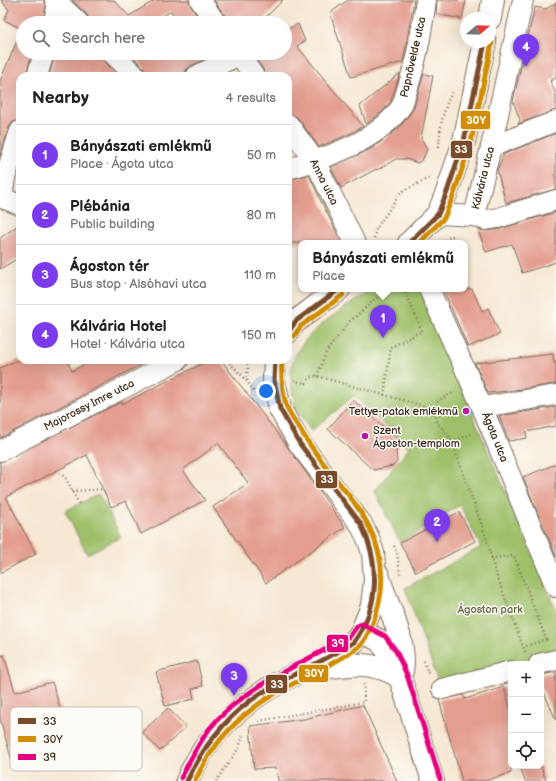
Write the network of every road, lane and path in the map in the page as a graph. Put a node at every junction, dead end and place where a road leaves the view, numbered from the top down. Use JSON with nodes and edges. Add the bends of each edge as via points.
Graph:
{"nodes":[{"id":1,"x":200,"y":0,"type":"edge"},
{"id":2,"x":426,"y":0,"type":"edge"},
{"id":3,"x":493,"y":0,"type":"edge"},
{"id":4,"x":523,"y":0,"type":"edge"},
{"id":5,"x":57,"y":1,"type":"edge"},
{"id":6,"x":491,"y":12,"type":"edge"},
{"id":7,"x":54,"y":16,"type":"edge"},
{"id":8,"x":72,"y":16,"type":"edge"},
{"id":9,"x":211,"y":16,"type":"edge"},
{"id":10,"x":484,"y":48,"type":"edge"},
{"id":11,"x":42,"y":60,"type":"edge"},
{"id":12,"x":119,"y":60,"type":"edge"},
{"id":13,"x":227,"y":60,"type":"edge"},
{"id":14,"x":243,"y":60,"type":"edge"},
{"id":15,"x":38,"y":72,"type":"edge"},
{"id":16,"x":132,"y":72,"type":"edge"},
{"id":17,"x":204,"y":72,"type":"edge"},
{"id":18,"x":251,"y":72,"type":"edge"},
{"id":19,"x":456,"y":83,"type":"dead end"},
{"id":20,"x":556,"y":121,"type":"edge"},
{"id":21,"x":292,"y":129,"type":"edge"},
{"id":22,"x":16,"y":144,"type":"edge"},
{"id":23,"x":491,"y":147,"type":"junction"},
{"id":24,"x":439,"y":154,"type":"dead end"},
{"id":25,"x":315,"y":161,"type":"junction"},
{"id":26,"x":292,"y":168,"type":"edge"},
{"id":27,"x":434,"y":172,"type":"dead end"},
{"id":28,"x":8,"y":199,"type":"edge"},
{"id":29,"x":556,"y":200,"type":"edge"},
{"id":30,"x":438,"y":214,"type":"junction"},
{"id":31,"x":474,"y":216,"type":"junction"},
{"id":32,"x":363,"y":240,"type":"edge"},
{"id":33,"x":366,"y":240,"type":"edge"},
{"id":34,"x":412,"y":240,"type":"edge"},
{"id":35,"x":335,"y":292,"type":"edge"},
{"id":36,"x":384,"y":292,"type":"edge"},
{"id":37,"x":405,"y":292,"type":"edge"},
{"id":38,"x":430,"y":292,"type":"edge"},
{"id":39,"x":292,"y":326,"type":"edge"},
{"id":40,"x":170,"y":364,"type":"edge"},
{"id":41,"x":231,"y":364,"type":"edge"},
{"id":42,"x":248,"y":364,"type":"edge"},
{"id":43,"x":275,"y":364,"type":"edge"},
{"id":44,"x":247,"y":381,"type":"junction"},
{"id":45,"x":473,"y":387,"type":"junction"},
{"id":46,"x":384,"y":395,"type":"junction"},
{"id":47,"x":556,"y":395,"type":"edge"},
{"id":48,"x":258,"y":398,"type":"dead end"},
{"id":49,"x":482,"y":407,"type":"junction"},
{"id":50,"x":434,"y":408,"type":"junction"},
{"id":51,"x":441,"y":418,"type":"dead end"},
{"id":52,"x":0,"y":451,"type":"edge"},
{"id":53,"x":56,"y":471,"type":"dead end"},
{"id":54,"x":103,"y":489,"type":"dead end"},
{"id":55,"x":72,"y":491,"type":"junction"},
{"id":56,"x":79,"y":504,"type":"dead end"},
{"id":57,"x":491,"y":558,"type":"junction"},
{"id":58,"x":375,"y":564,"type":"junction"},
{"id":59,"x":556,"y":587,"type":"edge"},
{"id":60,"x":362,"y":631,"type":"junction"},
{"id":61,"x":524,"y":647,"type":"junction"},
{"id":62,"x":556,"y":660,"type":"edge"},
{"id":63,"x":533,"y":661,"type":"edge"},
{"id":64,"x":364,"y":664,"type":"junction"},
{"id":65,"x":299,"y":672,"type":"junction"},
{"id":66,"x":508,"y":672,"type":"edge"},
{"id":67,"x":400,"y":677,"type":"junction"},
{"id":68,"x":442,"y":690,"type":"dead end"},
{"id":69,"x":253,"y":722,"type":"dead end"},
{"id":70,"x":244,"y":734,"type":"dead end"},
{"id":71,"x":187,"y":781,"type":"edge"},
{"id":72,"x":216,"y":781,"type":"edge"},
{"id":73,"x":433,"y":781,"type":"edge"}],
"edges":[{"from":1,"to":9,"type":"street"},
{"from":2,"to":25,"type":"street","name":"Papnövelde utca","via":[[422,32],[402,105],[377,132]]},
{"from":3,"to":6,"type":"street"},
{"from":4,"to":23,"type":"street","name":"Kálvária utca"},
{"from":5,"to":7,"type":"street"},
{"from":5,"to":8,"type":"street"},
{"from":10,"to":30,"type":"street","via":[[464,141]]},
{"from":11,"to":15,"type":"street"},
{"from":12,"to":16,"type":"street"},
{"from":13,"to":17,"type":"street"},
{"from":14,"to":18,"type":"street"},
{"from":19,"to":24,"type":"path","via":[[443,110]]},
{"from":20,"to":23,"type":"street"},
{"from":21,"to":25,"type":"street","name":"Anna utca"},
{"from":22,"to":28,"type":"street","via":[[5,178]]},
{"from":23,"to":31,"type":"street","name":"Kálvária utca"},
{"from":25,"to":26,"type":"street","name":"Papnövelde utca"},
{"from":25,"to":32,"type":"street","name":"Anna utca"},
{"from":27,"to":33,"type":"path","via":[[431,177],[402,192]]},
{"from":29,"to":31,"type":"street","via":[[498,218],[486,220]]},
{"from":30,"to":31,"type":"street"},
{"from":30,"to":34,"type":"street"},
{"from":35,"to":39,"type":"street"},
{"from":36,"to":46,"type":"path","via":[[350,321],[326,352],[317,376]]},
{"from":37,"to":46,"type":"path","via":[[422,331],[391,347]]},
{"from":38,"to":45,"type":"street","name":"Ágota utca"},
{"from":40,"to":52,"type":"street","name":"Majorossy Imre utca"},
{"from":41,"to":44,"type":"path"},
{"from":42,"to":44,"type":"path"},
{"from":43,"to":58,"type":"street","via":[[274,380],[280,409],[300,444],[361,524]]},
{"from":44,"to":48,"type":"path"},
{"from":45,"to":49,"type":"street","name":"Ágota utca"},
{"from":45,"to":50,"type":"path","via":[[449,394],[439,400]]},
{"from":46,"to":50,"type":"path"},
{"from":47,"to":49,"type":"street"},
{"from":49,"to":59,"type":"street","name":"Ágota utca"},
{"from":50,"to":51,"type":"path"},
{"from":50,"to":57,"type":"path","via":[[436,423],[448,432],[452,442]]},
{"from":53,"to":55,"type":"path","via":[[65,477]]},
{"from":54,"to":55,"type":"path"},
{"from":55,"to":56,"type":"path"},
{"from":57,"to":61,"type":"path"},
{"from":57,"to":61,"type":"path","via":[[514,556],[546,639]]},
{"from":58,"to":60,"type":"street","via":[[372,606]]},
{"from":58,"to":67,"type":"street","via":[[401,644],[403,657]]},
{"from":60,"to":65,"type":"street","via":[[354,642]]},
{"from":60,"to":67,"type":"street","via":[[380,641],[386,648]]},
{"from":61,"to":63,"type":"path"},
{"from":62,"to":63,"type":"street"},
{"from":64,"to":65,"type":"street","via":[[350,663]]},
{"from":64,"to":67,"type":"street","via":[[387,670]]},
{"from":64,"to":69,"type":"path","via":[[364,702]]},
{"from":65,"to":71,"type":"street","via":[[258,695],[224,723]]},
{"from":66,"to":68,"type":"street"},
{"from":67,"to":73,"type":"street"},
{"from":70,"to":72,"type":"path","via":[[239,748]]}]}
